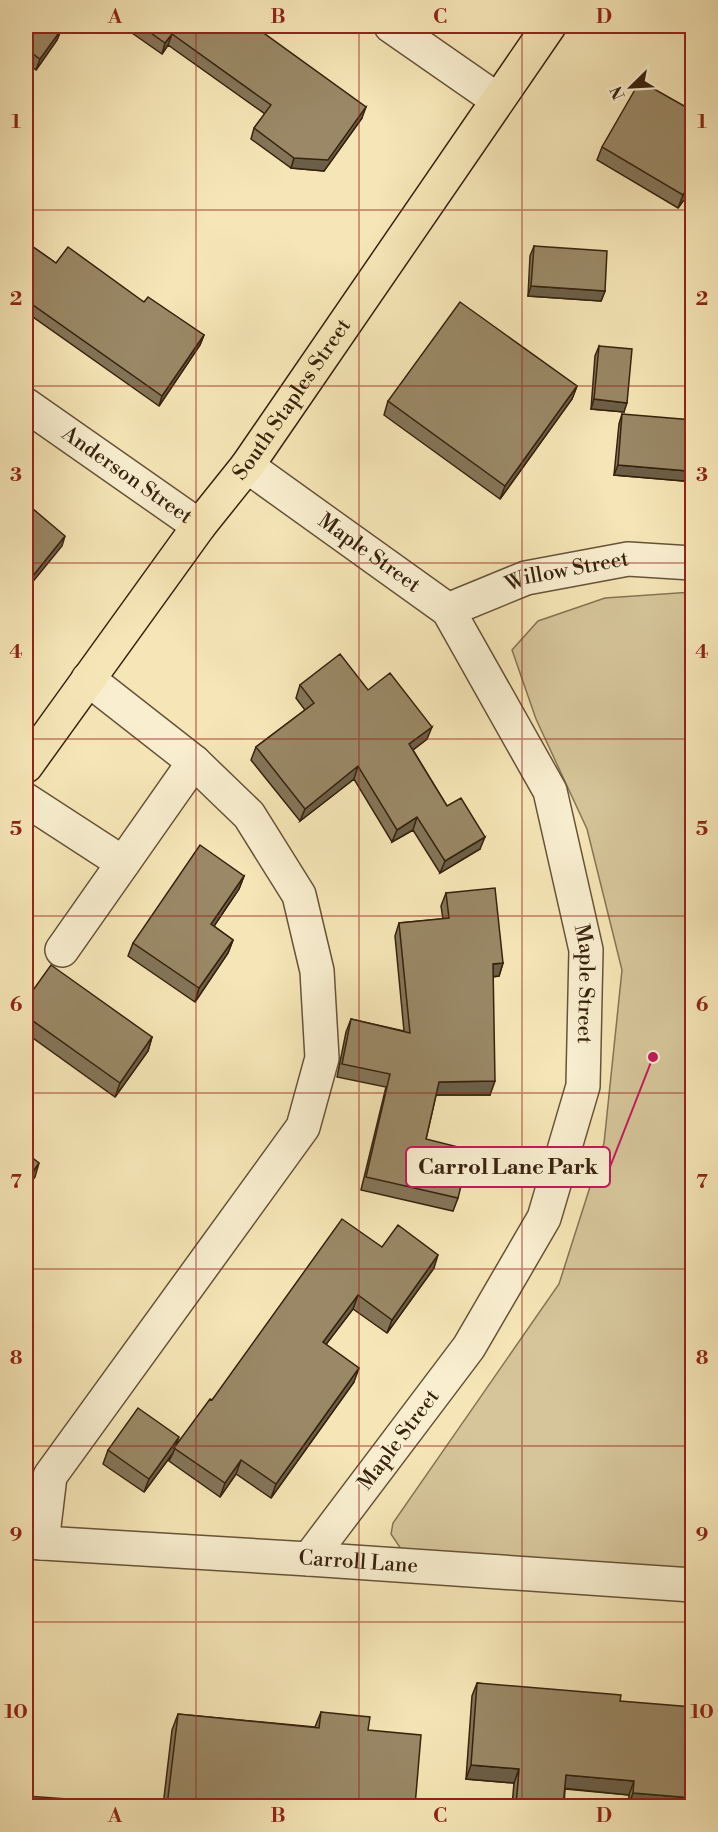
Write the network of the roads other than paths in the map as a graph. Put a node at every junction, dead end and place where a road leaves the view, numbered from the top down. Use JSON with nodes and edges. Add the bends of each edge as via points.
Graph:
{"nodes":[{"id":1,"x":391,"y":26,"type":"edge"},
{"id":2,"x":549,"y":26,"type":"edge"},
{"id":3,"x":496,"y":99,"type":"junction"},
{"id":4,"x":26,"y":405,"type":"edge"},
{"id":5,"x":247,"y":466,"type":"junction"},
{"id":6,"x":200,"y":526,"type":"junction"},
{"id":7,"x":693,"y":563,"type":"edge"},
{"id":8,"x":448,"y":610,"type":"junction"},
{"id":9,"x":88,"y":679,"type":"junction"},
{"id":10,"x":194,"y":762,"type":"junction"},
{"id":11,"x":26,"y":766,"type":"edge"},
{"id":12,"x":26,"y":800,"type":"edge"},
{"id":13,"x":123,"y":863,"type":"junction"},
{"id":14,"x":62,"y":950,"type":"dead end"},
{"id":15,"x":38,"y":1475,"type":"edge"},
{"id":16,"x":34,"y":1543,"type":"edge"},
{"id":17,"x":309,"y":1558,"type":"junction"},
{"id":18,"x":693,"y":1585,"type":"edge"}],
"edges":[{"from":1,"to":3,"type":"street"},
{"from":2,"to":3,"type":"main road","name":"South Staples Street"},
{"from":3,"to":5,"type":"main road","name":"South Staples Street"},
{"from":4,"to":6,"type":"street","name":"Anderson Street"},
{"from":5,"to":6,"type":"main road","name":"South Staples Street"},
{"from":5,"to":8,"type":"street","name":"Maple Street"},
{"from":6,"to":9,"type":"main road","name":"South Staples Street"},
{"from":7,"to":8,"type":"street","name":"Willow Street","via":[[628,559],[526,578]]},
{"from":8,"to":17,"type":"street","name":"Maple Street","via":[[550,790],[586,950],[583,1086],[544,1218],[469,1347]]},
{"from":9,"to":10,"type":"street"},
{"from":9,"to":11,"type":"main road","name":"South Staples Street"},
{"from":10,"to":13,"type":"street"},
{"from":10,"to":15,"type":"street","via":[[249,815],[299,895],[317,971],[322,1058],[303,1127]]},
{"from":12,"to":13,"type":"street"},
{"from":13,"to":14,"type":"street"},
{"from":15,"to":16,"type":"street"},
{"from":16,"to":17,"type":"street","name":"Carroll Lane"},
{"from":17,"to":18,"type":"street","name":"Carroll Lane"}]}
